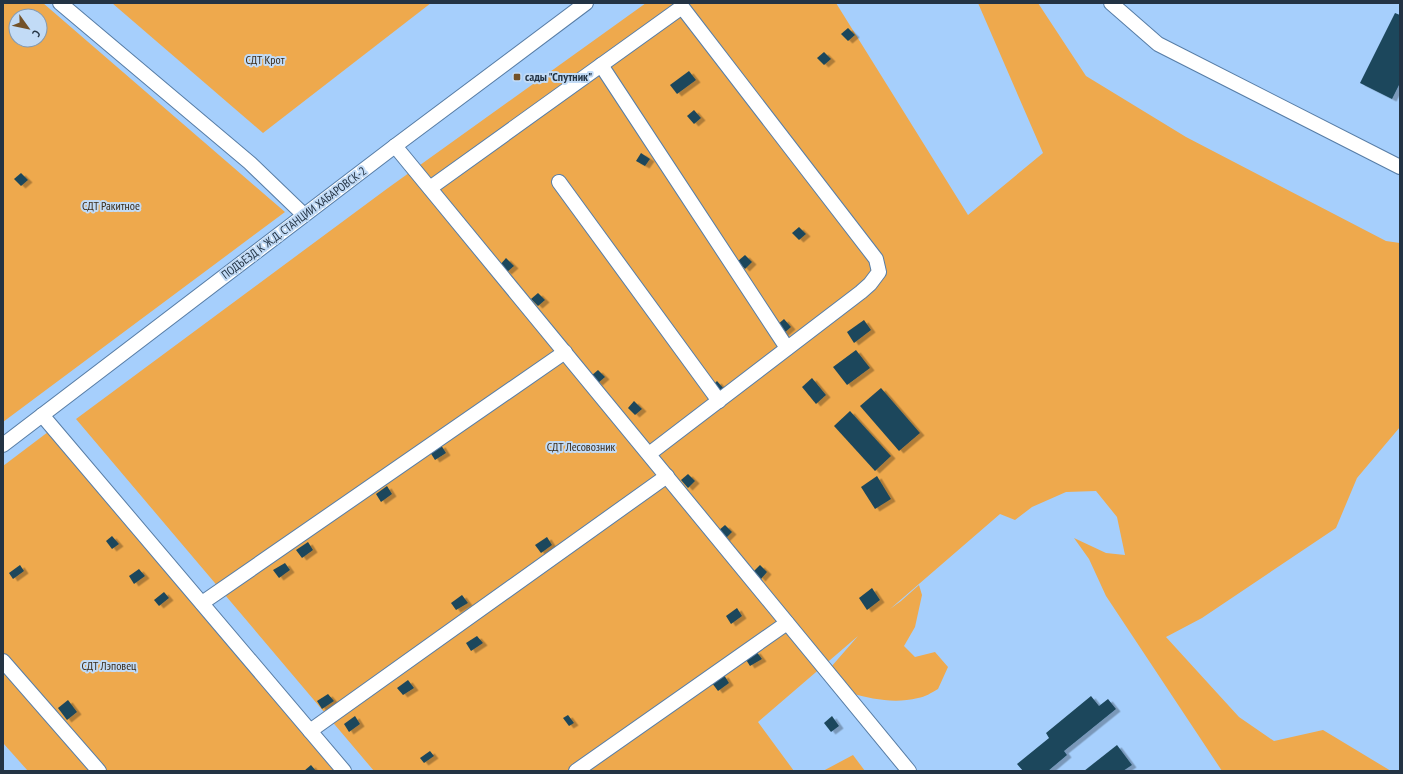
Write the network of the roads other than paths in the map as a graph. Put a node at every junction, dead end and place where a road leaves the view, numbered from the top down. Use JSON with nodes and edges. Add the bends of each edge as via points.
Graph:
{"nodes":[{"id":1,"x":60,"y":3,"type":"edge"},
{"id":2,"x":586,"y":3,"type":"edge"},
{"id":3,"x":1111,"y":3,"type":"edge"},
{"id":4,"x":601,"y":65,"type":"junction"},
{"id":5,"x":395,"y":146,"type":"junction"},
{"id":6,"x":1400,"y":167,"type":"edge"},
{"id":7,"x":559,"y":182,"type":"dead end"},
{"id":8,"x":430,"y":188,"type":"junction"},
{"id":9,"x":304,"y":215,"type":"junction"},
{"id":10,"x":787,"y":348,"type":"junction"},
{"id":11,"x":565,"y":352,"type":"junction"},
{"id":12,"x":719,"y":400,"type":"junction"},
{"id":13,"x":42,"y":415,"type":"junction"},
{"id":14,"x":3,"y":445,"type":"edge"},
{"id":15,"x":649,"y":454,"type":"junction"},
{"id":16,"x":667,"y":476,"type":"junction"},
{"id":17,"x":202,"y":603,"type":"junction"},
{"id":18,"x":787,"y":623,"type":"junction"},
{"id":19,"x":3,"y":661,"type":"edge"},
{"id":20,"x":310,"y":731,"type":"junction"},
{"id":21,"x":99,"y":771,"type":"edge"},
{"id":22,"x":344,"y":771,"type":"edge"},
{"id":23,"x":576,"y":771,"type":"edge"},
{"id":24,"x":909,"y":771,"type":"edge"}],
"edges":[{"from":1,"to":9,"type":"street","via":[[250,164]]},
{"from":2,"to":5,"type":"street","name":"ПОДЪЕЗД К Ж.Д. СТАНЦИИ ХАБАРОВСК-2"},
{"from":3,"to":6,"type":"street","via":[[1158,44]]},
{"from":4,"to":8,"type":"street"},
{"from":4,"to":10,"type":"street"},
{"from":4,"to":10,"type":"street","via":[[682,7],[876,259],[879,272],[870,284]]},
{"from":5,"to":8,"type":"street"},
{"from":5,"to":9,"type":"street","name":"ПОДЪЕЗД К Ж.Д. СТАНЦИИ ХАБАРОВСК-2"},
{"from":7,"to":12,"type":"street"},
{"from":8,"to":11,"type":"street"},
{"from":9,"to":13,"type":"street","name":"ПОДЪЕЗД К Ж.Д. СТАНЦИИ ХАБАРОВСК-2"},
{"from":10,"to":12,"type":"street"},
{"from":11,"to":15,"type":"street"},
{"from":11,"to":17,"type":"street"},
{"from":12,"to":15,"type":"street"},
{"from":13,"to":14,"type":"street","name":"ПОДЪЕЗД К Ж.Д. СТАНЦИИ ХАБАРОВСК-2"},
{"from":13,"to":17,"type":"street"},
{"from":15,"to":16,"type":"street"},
{"from":16,"to":18,"type":"street"},
{"from":16,"to":20,"type":"street"},
{"from":17,"to":20,"type":"street"},
{"from":18,"to":23,"type":"street"},
{"from":18,"to":24,"type":"street"},
{"from":19,"to":21,"type":"street"},
{"from":20,"to":22,"type":"street"}]}
